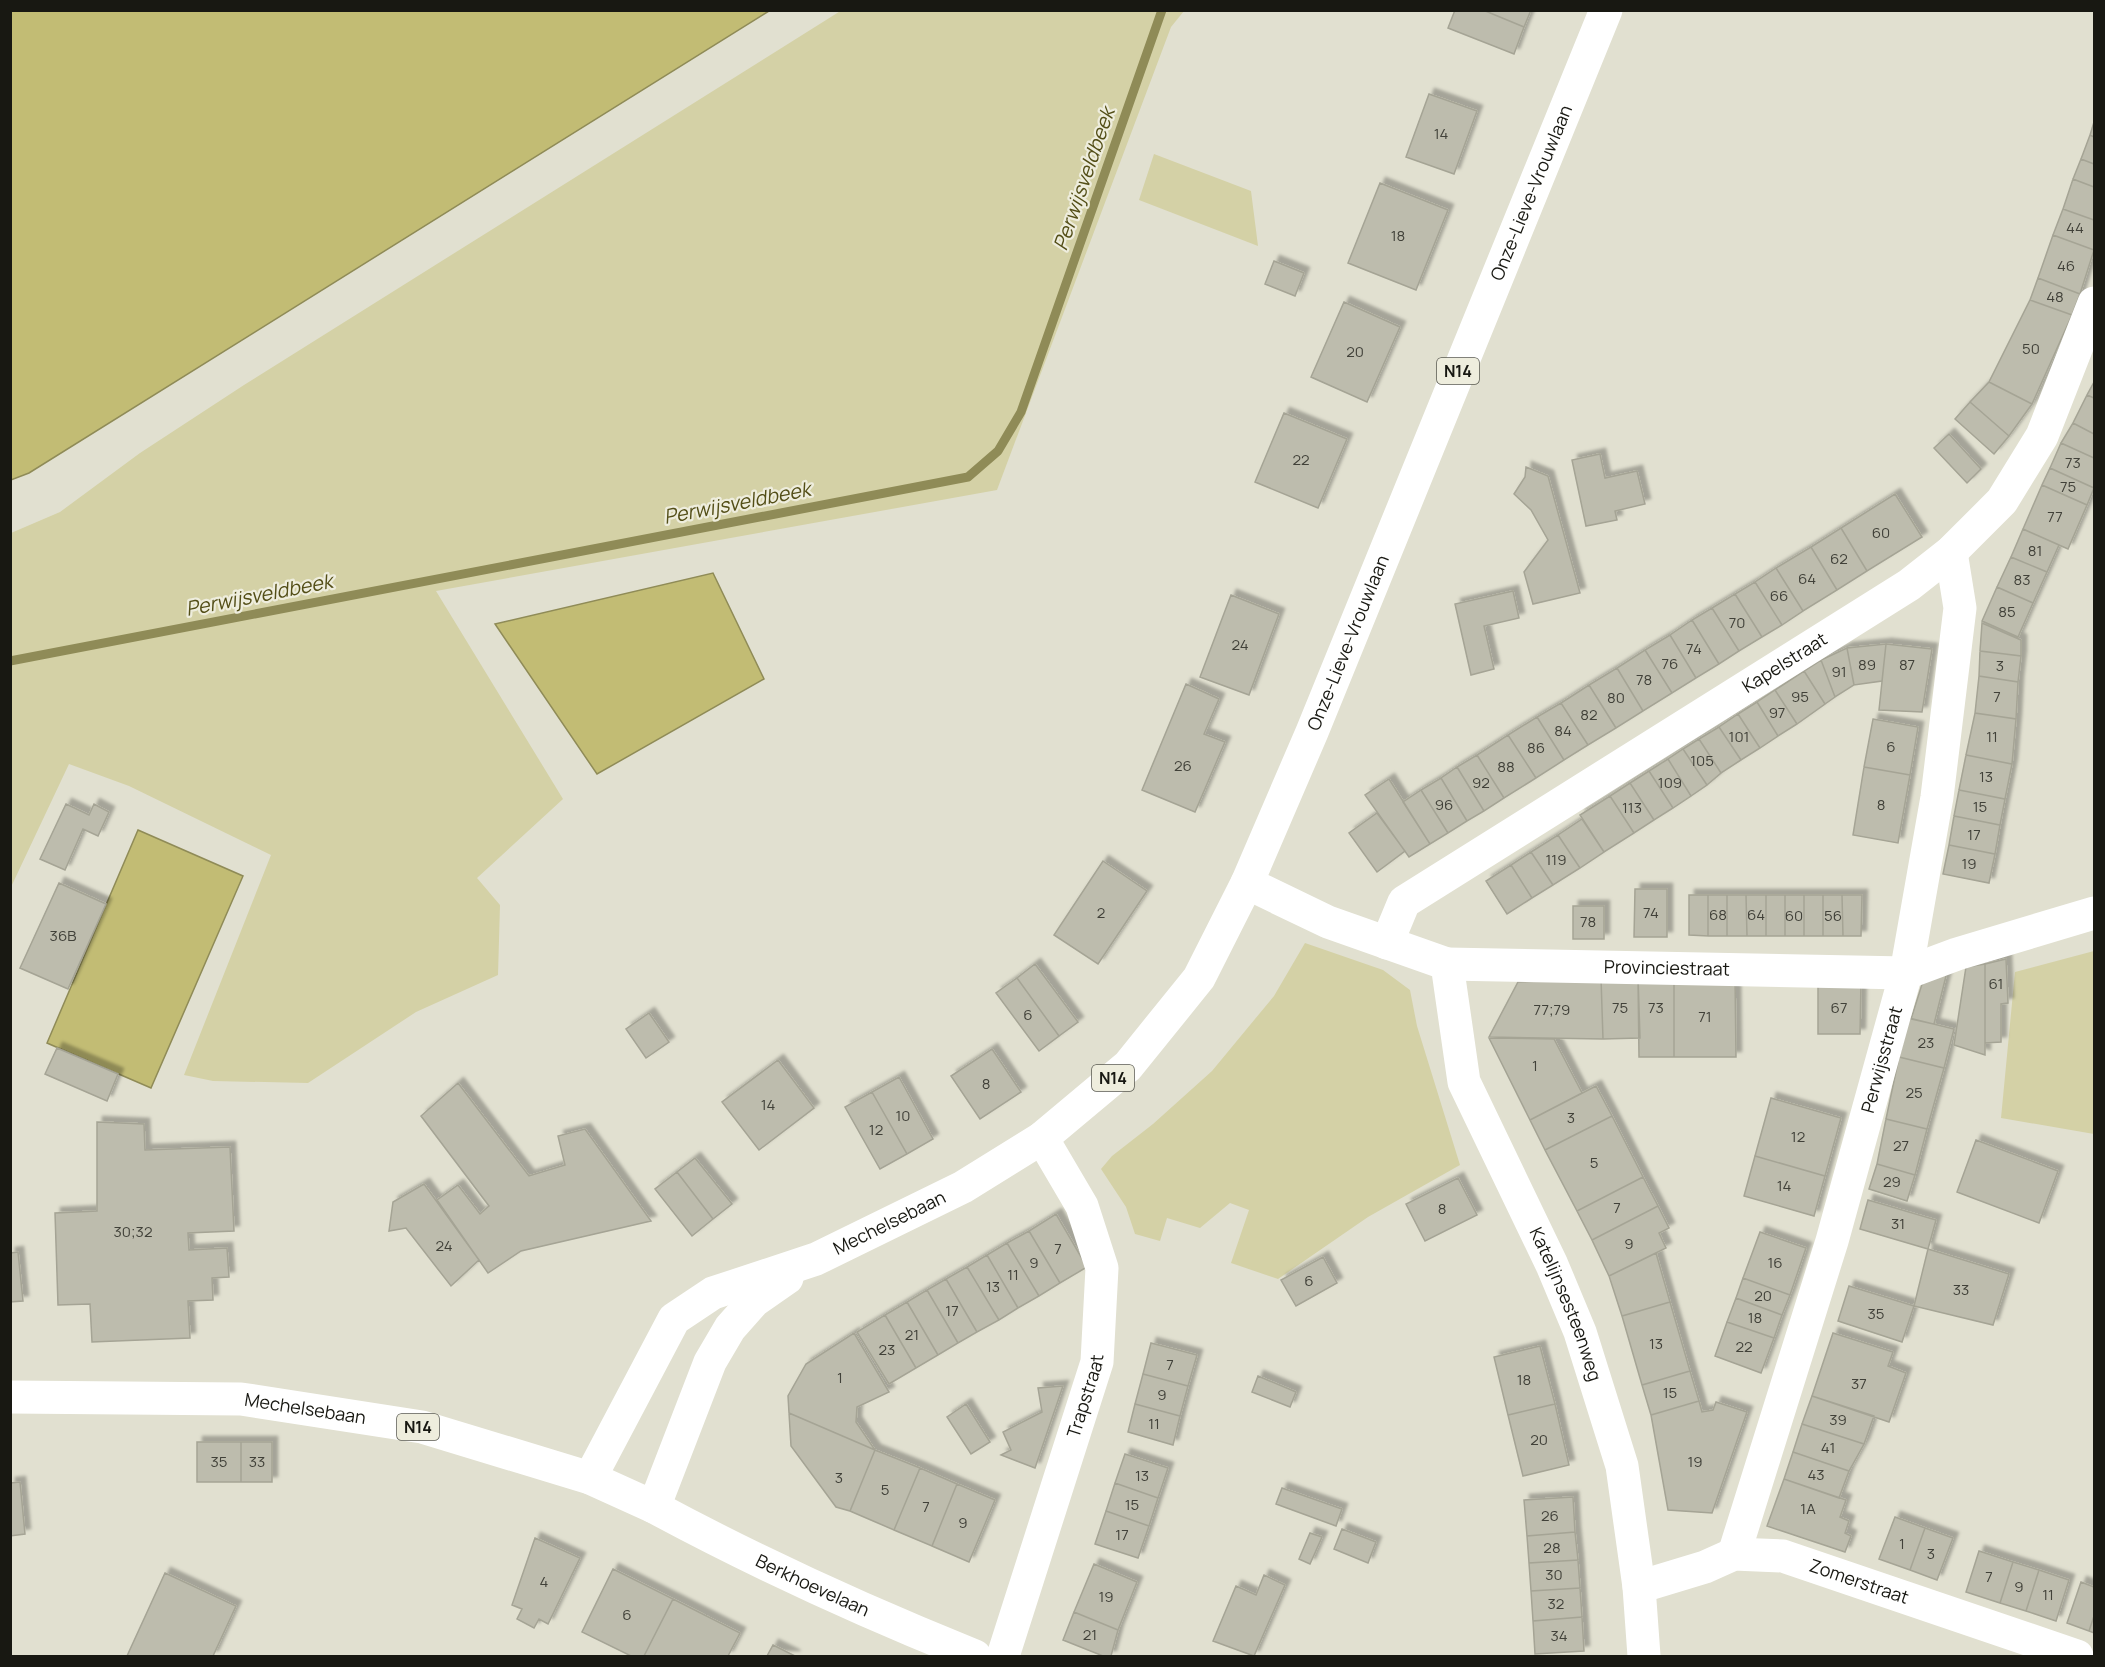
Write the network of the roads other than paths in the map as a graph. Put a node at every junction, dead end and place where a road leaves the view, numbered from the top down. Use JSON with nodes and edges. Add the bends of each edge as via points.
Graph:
{"nodes":[{"id":1,"x":1606,"y":10,"type":"edge"},
{"id":2,"x":2094,"y":303,"type":"edge"},
{"id":3,"x":1951,"y":552,"type":"junction"},
{"id":4,"x":1247,"y":883,"type":"junction"},
{"id":5,"x":2094,"y":913,"type":"edge"},
{"id":6,"x":1387,"y":942,"type":"junction"},
{"id":7,"x":1448,"y":964,"type":"junction"},
{"id":8,"x":1906,"y":973,"type":"junction"},
{"id":9,"x":1042,"y":1138,"type":"junction"},
{"id":10,"x":963,"y":1187,"type":"joint"},
{"id":11,"x":816,"y":1259,"type":"junction"},
{"id":12,"x":10,"y":1397,"type":"edge"},
{"id":13,"x":590,"y":1478,"type":"junction"},
{"id":14,"x":654,"y":1507,"type":"junction"},
{"id":15,"x":1734,"y":1554,"type":"junction"},
{"id":16,"x":1639,"y":1587,"type":"junction"},
{"id":17,"x":975,"y":1656,"type":"edge"},
{"id":18,"x":1003,"y":1656,"type":"edge"},
{"id":19,"x":1644,"y":1656,"type":"edge"},
{"id":20,"x":2077,"y":1656,"type":"edge"}],
"edges":[{"from":1,"to":4,"type":"street","name":"Onze-Lieve-Vrouwlaan","number":"N14"},
{"from":2,"to":3,"type":"street","name":"Kapelstraat","via":[[2042,436],[2002,501]]},
{"from":3,"to":6,"type":"street","name":"Kapelstraat","via":[[1909,585],[1404,902]]},
{"from":3,"to":8,"type":"street","name":"Perwijsstraat","via":[[1960,608],[1937,797]]},
{"from":4,"to":6,"type":"street","name":"Provinciestraat","via":[[1328,922]]},
{"from":4,"to":9,"type":"street","name":"Onze-Lieve-Vrouwlaan","number":"N14","via":[[1199,978],[1128,1066]]},
{"from":5,"to":8,"type":"street","name":"Provinciestraat"},
{"from":6,"to":7,"type":"street","name":"Provinciestraat"},
{"from":7,"to":8,"type":"street","name":"Provinciestraat"},
{"from":7,"to":16,"type":"street","name":"Katelijnsesteenweg","via":[[1464,1082],[1580,1332],[1618,1455]]},
{"from":8,"to":15,"type":"street","name":"Perwijsstraat","via":[[1832,1241]]},
{"from":9,"to":10,"type":"street","name":"Onze-Lieve-Vrouwlaan","number":"N14"},
{"from":9,"to":18,"type":"street","name":"Trapstraat","via":[[1082,1206],[1102,1268],[1097,1362]]},
{"from":10,"to":11,"type":"street","name":"Mechelsebaan","number":"N14"},
{"from":11,"to":13,"type":"street","name":"Mechelsebaan","number":"N14","via":[[713,1293],[674,1319]]},
{"from":11,"to":14,"type":"street","name":"Mechelsebaan","number":"N14","via":[[754,1301],[730,1328],[710,1362]]},
{"from":12,"to":13,"type":"street","name":"Mechelsebaan","number":"N14","via":[[241,1399],[422,1428]]},
{"from":13,"to":14,"type":"street","name":"Mechelsebaan","number":"N14"},
{"from":14,"to":17,"type":"street","name":"Berkhoevelaan","via":[[867,1612]]},
{"from":15,"to":16,"type":"street","name":"Zomerstraat"},
{"from":15,"to":20,"type":"street","name":"Zomerstraat","via":[[1783,1556]]},
{"from":16,"to":19,"type":"street","name":"Katelijnsesteenweg"}]}
